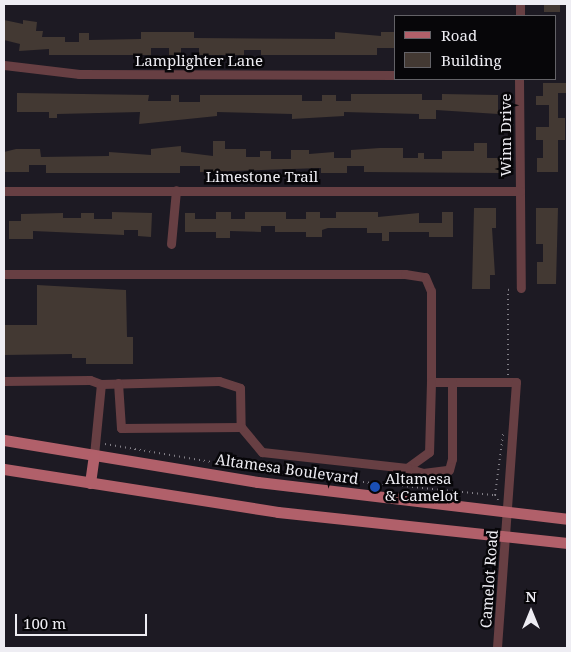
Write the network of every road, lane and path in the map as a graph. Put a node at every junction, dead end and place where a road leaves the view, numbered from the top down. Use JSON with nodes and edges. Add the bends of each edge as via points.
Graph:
{"nodes":[{"id":1,"x":4,"y":65,"type":"edge"},
{"id":2,"x":394,"y":75,"type":"edge"},
{"id":3,"x":520,"y":80,"type":"edge"},
{"id":4,"x":176,"y":190,"type":"junction"},
{"id":5,"x":4,"y":191,"type":"edge"},
{"id":6,"x":520,"y":191,"type":"junction"},
{"id":7,"x":171,"y":244,"type":"dead end"},
{"id":8,"x":4,"y":274,"type":"edge"},
{"id":9,"x":520,"y":288,"type":"dead end"},
{"id":10,"x":4,"y":381,"type":"edge"},
{"id":11,"x":431,"y":382,"type":"junction"},
{"id":12,"x":452,"y":382,"type":"junction"},
{"id":13,"x":101,"y":384,"type":"junction"},
{"id":14,"x":118,"y":384,"type":"junction"},
{"id":15,"x":241,"y":427,"type":"junction"},
{"id":16,"x":4,"y":440,"type":"edge"},
{"id":17,"x":94,"y":443,"type":"junction"},
{"id":18,"x":94,"y":455,"type":"junction"},
{"id":19,"x":406,"y":468,"type":"junction"},
{"id":20,"x":4,"y":469,"type":"edge"},
{"id":21,"x":90,"y":483,"type":"junction"},
{"id":22,"x":498,"y":500,"type":"dead end"},
{"id":23,"x":508,"y":513,"type":"junction"},
{"id":24,"x":567,"y":519,"type":"edge"},
{"id":25,"x":506,"y":536,"type":"junction"},
{"id":26,"x":567,"y":543,"type":"edge"},
{"id":27,"x":498,"y":648,"type":"edge"}],
"edges":[{"from":1,"to":2,"type":"street","name":"Lamplighter Lane","via":[[79,74]]},
{"from":3,"to":6,"type":"street","name":"Winn Drive"},
{"from":4,"to":5,"type":"street","name":"Limestone Trail"},
{"from":4,"to":6,"type":"street","name":"Limestone Trail"},
{"from":4,"to":7,"type":"street"},
{"from":6,"to":9,"type":"street"},
{"from":8,"to":11,"type":"street","via":[[405,274],[425,277],[431,291]]},
{"from":10,"to":13,"type":"street","via":[[90,380]]},
{"from":11,"to":12,"type":"street"},
{"from":11,"to":19,"type":"street","via":[[429,452]]},
{"from":12,"to":19,"type":"street","via":[[452,459],[449,470],[423,474]]},
{"from":12,"to":23,"type":"street","name":"Camelot Road","via":[[516,382]]},
{"from":13,"to":14,"type":"street"},
{"from":13,"to":17,"type":"street"},
{"from":14,"to":15,"type":"street","via":[[220,381],[240,388]]},
{"from":14,"to":15,"type":"street","via":[[121,428]]},
{"from":15,"to":19,"type":"street","via":[[262,452]]},
{"from":16,"to":18,"type":"main road","name":"Altamesa Boulevard"},
{"from":17,"to":18,"type":"street"},
{"from":17,"to":22,"type":"path","via":[[283,474],[495,495]]},
{"from":18,"to":21,"type":"main road"},
{"from":18,"to":23,"type":"main road","name":"Altamesa Boulevard","via":[[258,482]]},
{"from":20,"to":21,"type":"main road"},
{"from":21,"to":25,"type":"main road","via":[[278,512]]},
{"from":23,"to":24,"type":"main road","name":"Altamesa Boulevard"},
{"from":23,"to":25,"type":"street","name":"Camelot Road"},
{"from":25,"to":26,"type":"main road"},
{"from":25,"to":27,"type":"street","name":"Camelot Road"}]}
